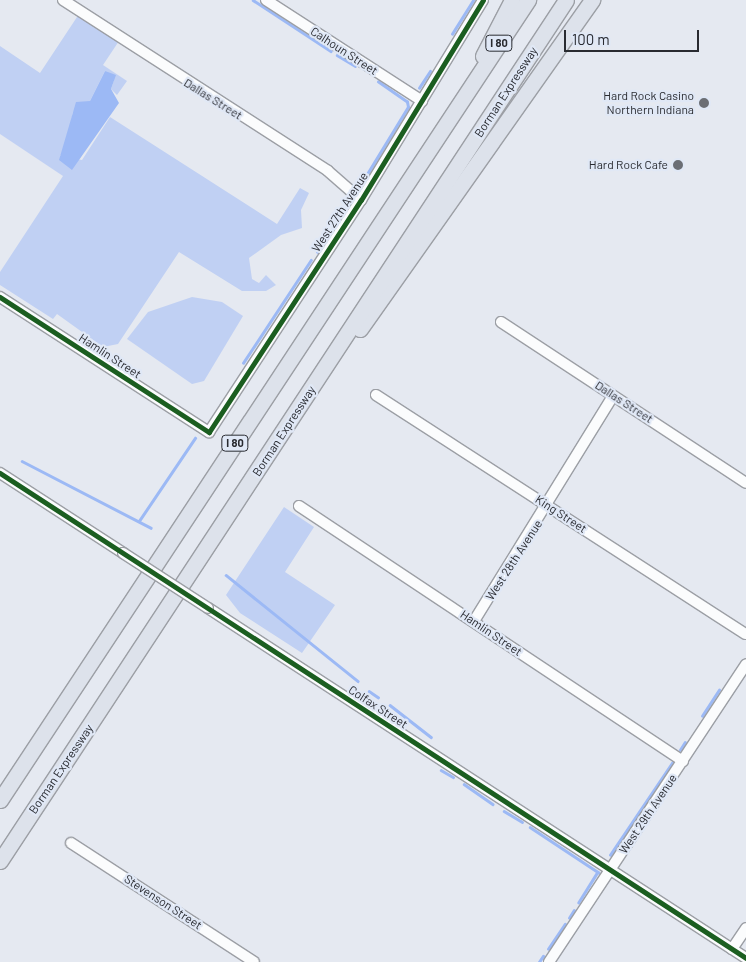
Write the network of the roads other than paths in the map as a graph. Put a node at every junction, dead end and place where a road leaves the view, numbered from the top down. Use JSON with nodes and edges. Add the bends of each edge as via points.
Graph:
{"nodes":[{"id":1,"x":63,"y":0,"type":"edge"},
{"id":2,"x":266,"y":0,"type":"edge"},
{"id":3,"x":483,"y":0,"type":"edge"},
{"id":4,"x":512,"y":0,"type":"edge"},
{"id":5,"x":528,"y":0,"type":"edge"},
{"id":6,"x":566,"y":0,"type":"edge"},
{"id":7,"x":592,"y":0,"type":"edge"},
{"id":8,"x":471,"y":86,"type":"junction"},
{"id":9,"x":422,"y":101,"type":"junction"},
{"id":10,"x":361,"y":200,"type":"junction"},
{"id":11,"x":0,"y":297,"type":"edge"},
{"id":12,"x":501,"y":322,"type":"dead end"},
{"id":13,"x":321,"y":373,"type":"junction"},
{"id":14,"x":376,"y":395,"type":"dead end"},
{"id":15,"x":613,"y":396,"type":"junction"},
{"id":16,"x":209,"y":432,"type":"joint"},
{"id":17,"x":0,"y":473,"type":"edge"},
{"id":18,"x":746,"y":483,"type":"edge"},
{"id":19,"x":299,"y":506,"type":"dead end"},
{"id":20,"x":548,"y":506,"type":"junction"},
{"id":21,"x":474,"y":621,"type":"junction"},
{"id":22,"x":746,"y":634,"type":"edge"},
{"id":23,"x":746,"y":664,"type":"edge"},
{"id":24,"x":683,"y":761,"type":"junction"},
{"id":25,"x":0,"y":800,"type":"edge"},
{"id":26,"x":71,"y":843,"type":"dead end"},
{"id":27,"x":1,"y":859,"type":"edge"},
{"id":28,"x":611,"y":870,"type":"junction"},
{"id":29,"x":746,"y":928,"type":"edge"},
{"id":30,"x":732,"y":950,"type":"junction"},
{"id":31,"x":746,"y":958,"type":"edge"},
{"id":32,"x":254,"y":962,"type":"edge"},
{"id":33,"x":549,"y":962,"type":"edge"}],
"edges":[{"from":1,"to":10,"type":"street","name":"Dallas Street","via":[[328,171]]},
{"from":2,"to":9,"type":"street","name":"Calhoun Street"},
{"from":3,"to":9,"type":"street","name":"West 27th Avenue"},
{"from":4,"to":8,"type":"highway","via":[[493,30]]},
{"from":5,"to":8,"type":"highway","number":"I 80"},
{"from":6,"to":13,"type":"highway","name":"Borman Expressway","number":"I 80"},
{"from":7,"to":13,"type":"highway","via":[[374,312]]},
{"from":8,"to":25,"type":"highway","number":"I 80"},
{"from":9,"to":10,"type":"street","name":"West 27th Avenue"},
{"from":10,"to":16,"type":"street","name":"West 27th Avenue"},
{"from":11,"to":16,"type":"street","name":"Hamlin Street"},
{"from":12,"to":15,"type":"street","name":"Dallas Street"},
{"from":13,"to":27,"type":"highway","name":"Borman Expressway","number":"I 80"},
{"from":14,"to":20,"type":"street","name":"King Street"},
{"from":15,"to":18,"type":"street","name":"Dallas Street"},
{"from":15,"to":20,"type":"street","name":"West 28th Avenue"},
{"from":17,"to":28,"type":"street","name":"Colfax Street","bridge":true},
{"from":19,"to":21,"type":"street","name":"Hamlin Street"},
{"from":20,"to":21,"type":"street","name":"West 28th Avenue"},
{"from":20,"to":22,"type":"street","name":"King Street"},
{"from":21,"to":24,"type":"street","name":"Hamlin Street"},
{"from":23,"to":24,"type":"street","name":"West 29th Avenue"},
{"from":24,"to":28,"type":"street","name":"West 29th Avenue"},
{"from":26,"to":32,"type":"street","name":"Stevenson Street"},
{"from":28,"to":30,"type":"street","name":"Colfax Street"},
{"from":28,"to":33,"type":"street","name":"West 29th Avenue"},
{"from":29,"to":30,"type":"street"},
{"from":30,"to":31,"type":"street","name":"Colfax Street"}]}
